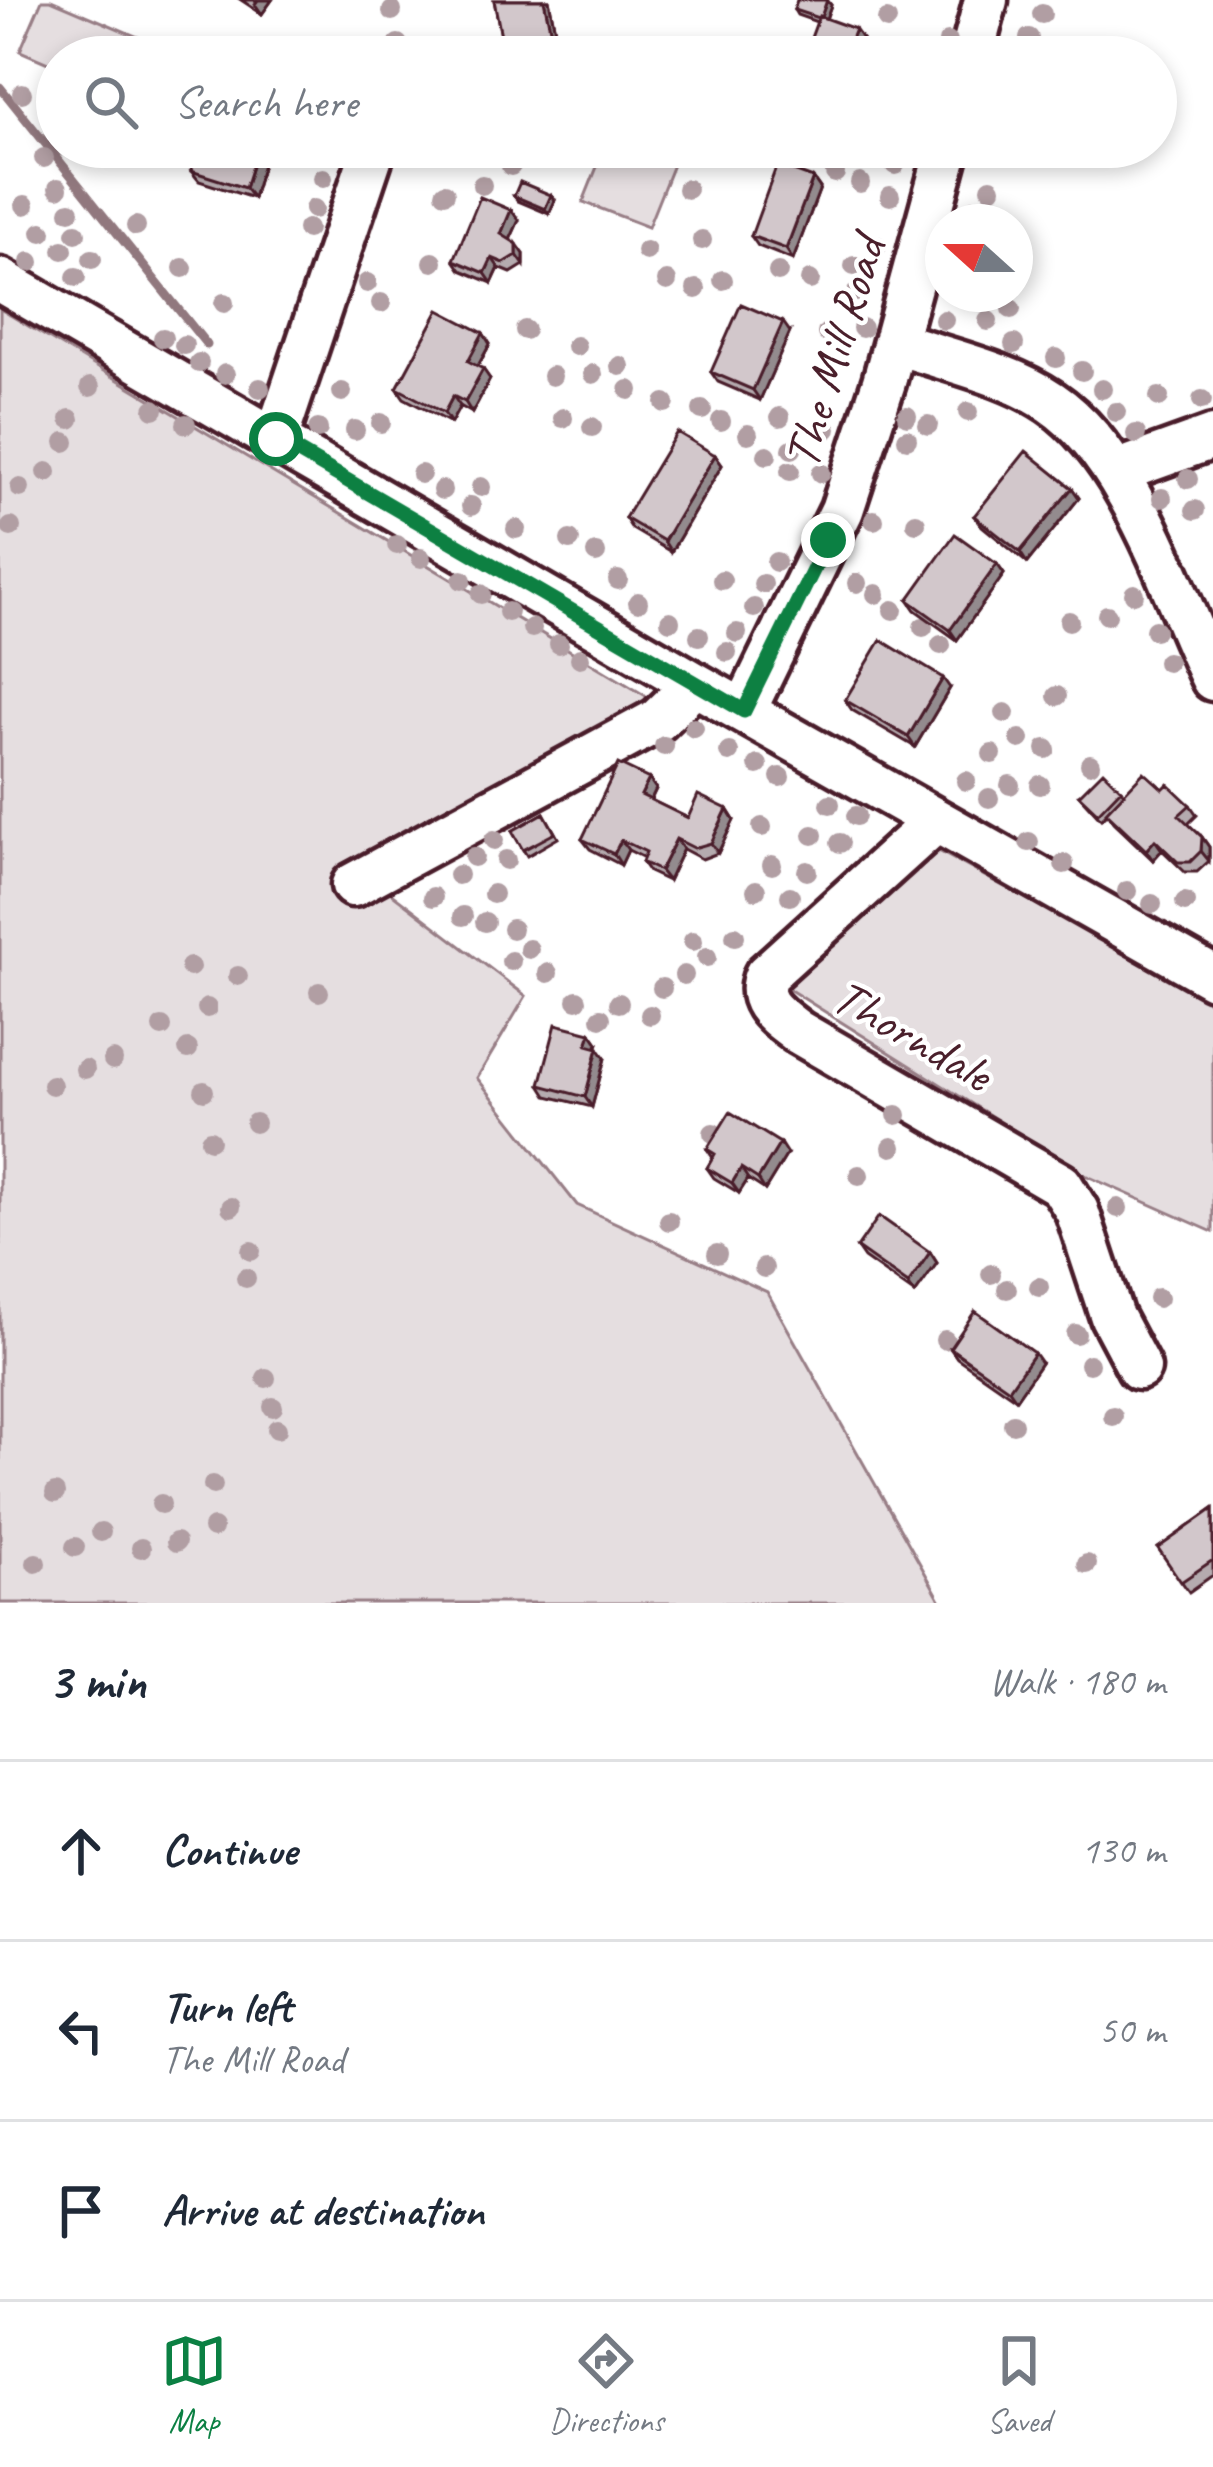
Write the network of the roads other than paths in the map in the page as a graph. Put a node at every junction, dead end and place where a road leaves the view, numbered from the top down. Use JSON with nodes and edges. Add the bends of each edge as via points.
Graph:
{"nodes":[{"id":1,"x":986,"y":0,"type":"edge"},
{"id":2,"x":977,"y":36,"type":"edge"},
{"id":3,"x":367,"y":168,"type":"edge"},
{"id":4,"x":942,"y":168,"type":"edge"},
{"id":5,"x":0,"y":280,"type":"edge"},
{"id":6,"x":896,"y":342,"type":"junction"},
{"id":7,"x":1213,"y":436,"type":"edge"},
{"id":8,"x":276,"y":439,"type":"junction"},
{"id":9,"x":1116,"y":472,"type":"junction"},
{"id":10,"x":1213,"y":679,"type":"edge"},
{"id":11,"x":694,"y":684,"type":"junction"},
{"id":12,"x":744,"y":711,"type":"junction"},
{"id":13,"x":936,"y":821,"type":"junction"},
{"id":14,"x":352,"y":885,"type":"dead end"},
{"id":15,"x":1213,"y":977,"type":"edge"},
{"id":16,"x":1139,"y":1369,"type":"dead end"}],
"edges":[{"from":1,"to":2,"type":"street"},
{"from":3,"to":8,"type":"street"},
{"from":4,"to":6,"type":"street","name":"The Mill Road"},
{"from":5,"to":8,"type":"street"},
{"from":6,"to":9,"type":"street","via":[[1049,400]]},
{"from":6,"to":12,"type":"street","name":"The Mill Road","via":[[842,510]]},
{"from":7,"to":9,"type":"street"},
{"from":8,"to":11,"type":"street"},
{"from":9,"to":10,"type":"street"},
{"from":11,"to":12,"type":"street"},
{"from":11,"to":14,"type":"street","via":[[658,720]]},
{"from":12,"to":13,"type":"street"},
{"from":13,"to":15,"type":"street"},
{"from":13,"to":16,"type":"street","name":"Thorndale","via":[[766,975],[762,996],[798,1032],[1061,1185]]}]}
